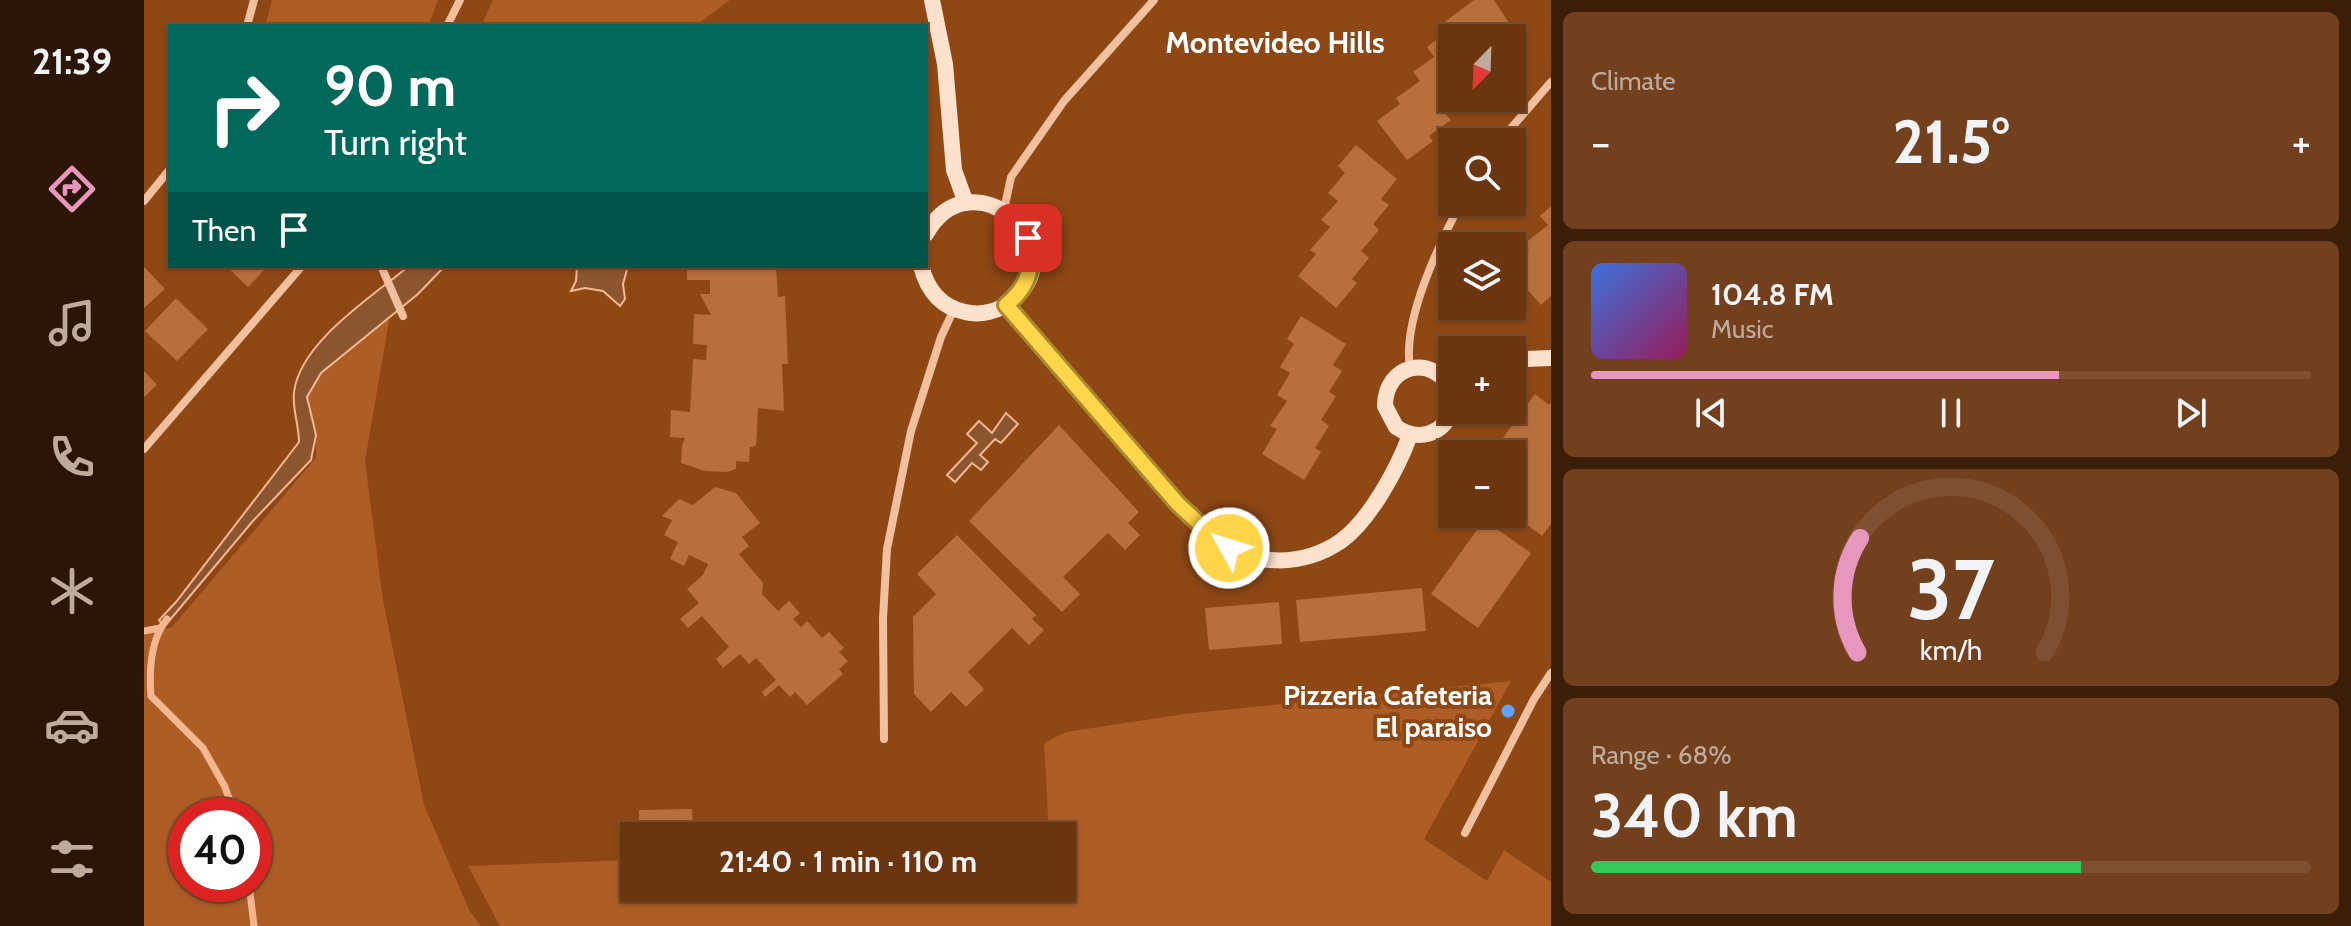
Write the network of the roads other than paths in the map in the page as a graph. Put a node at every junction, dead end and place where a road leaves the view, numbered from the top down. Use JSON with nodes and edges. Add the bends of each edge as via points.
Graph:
{"nodes":[{"id":1,"x":254,"y":0,"type":"edge"},
{"id":2,"x":460,"y":0,"type":"edge"},
{"id":3,"x":932,"y":0,"type":"edge"},
{"id":4,"x":1154,"y":0,"type":"edge"},
{"id":5,"x":248,"y":24,"type":"edge"},
{"id":6,"x":448,"y":24,"type":"edge"},
{"id":7,"x":1551,"y":82,"type":"edge"},
{"id":8,"x":1511,"y":128,"type":"edge"},
{"id":9,"x":168,"y":171,"type":"edge"},
{"id":10,"x":144,"y":201,"type":"edge"},
{"id":11,"x":966,"y":203,"type":"junction"},
{"id":12,"x":1004,"y":210,"type":"junction"},
{"id":13,"x":1455,"y":216,"type":"edge"},
{"id":14,"x":928,"y":231,"type":"edge"},
{"id":15,"x":300,"y":268,"type":"edge"},
{"id":16,"x":382,"y":268,"type":"edge"},
{"id":17,"x":922,"y":268,"type":"edge"},
{"id":18,"x":1006,"y":305,"type":"junction"},
{"id":19,"x":954,"y":309,"type":"junction"},
{"id":20,"x":403,"y":316,"type":"dead end"},
{"id":21,"x":1551,"y":358,"type":"edge"},
{"id":22,"x":1526,"y":359,"type":"edge"},
{"id":23,"x":1410,"y":368,"type":"junction"},
{"id":24,"x":1438,"y":374,"type":"edge"},
{"id":25,"x":1445,"y":424,"type":"edge"},
{"id":26,"x":1410,"y":435,"type":"junction"},
{"id":27,"x":144,"y":449,"type":"edge"},
{"id":28,"x":1551,"y":673,"type":"edge"},
{"id":29,"x":884,"y":739,"type":"dead end"},
{"id":30,"x":1465,"y":833,"type":"dead end"}],
"edges":[{"from":1,"to":5,"type":"street"},
{"from":2,"to":6,"type":"street"},
{"from":3,"to":11,"type":"street","via":[[945,64],[954,170]]},
{"from":4,"to":12,"type":"street","via":[[1064,101],[1011,177]]},
{"from":7,"to":8,"type":"street"},
{"from":9,"to":10,"type":"street"},
{"from":11,"to":12,"type":"street"},
{"from":11,"to":14,"type":"street","via":[[940,215]]},
{"from":12,"to":18,"type":"street","via":[[1028,238],[1032,263],[1024,287]]},
{"from":13,"to":23,"type":"street","via":[[1413,324]]},
{"from":15,"to":27,"type":"street"},
{"from":16,"to":20,"type":"street"},
{"from":17,"to":19,"type":"street","via":[[932,292]]},
{"from":18,"to":19,"type":"street","via":[[980,314]]},
{"from":18,"to":26,"type":"street","via":[[1178,504],[1216,540],[1244,555],[1280,561],[1305,558],[1341,541],[1386,484]]},
{"from":19,"to":29,"type":"street","via":[[911,431],[887,549]]},
{"from":21,"to":22,"type":"street"},
{"from":23,"to":24,"type":"street"},
{"from":23,"to":26,"type":"street","via":[[1390,382],[1385,398],[1390,421]]},
{"from":25,"to":26,"type":"street","via":[[1424,436]]},
{"from":28,"to":30,"type":"street"}]}
